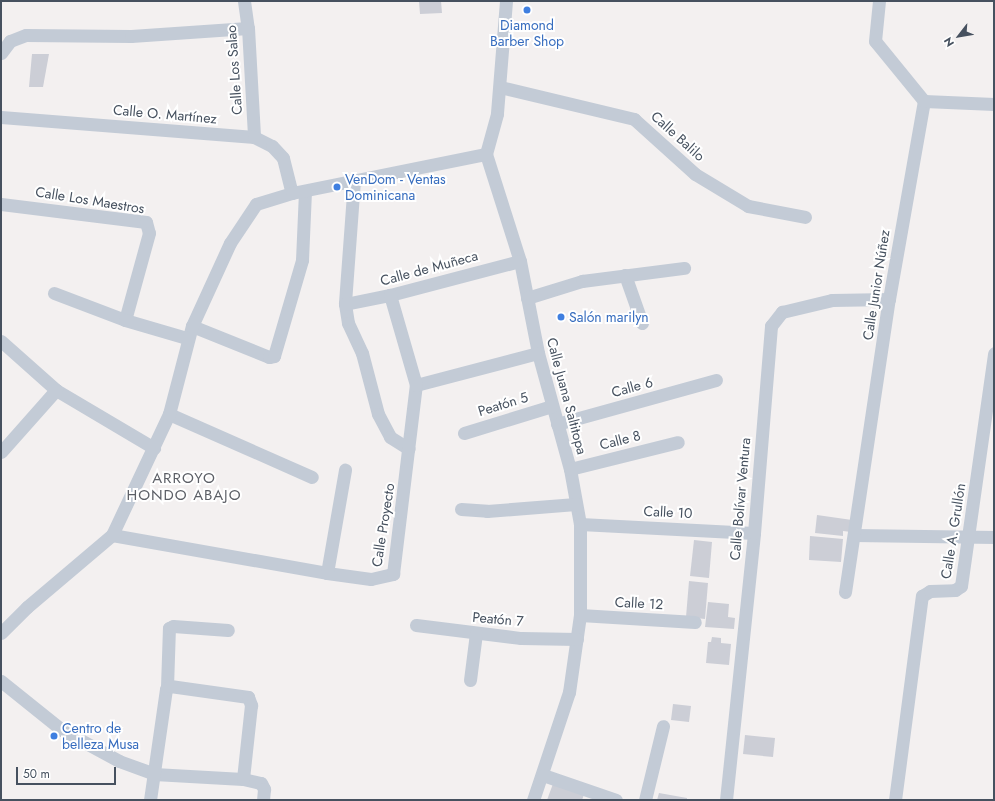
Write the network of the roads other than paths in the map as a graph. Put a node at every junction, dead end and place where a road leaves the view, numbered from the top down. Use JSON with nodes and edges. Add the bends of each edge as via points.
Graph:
{"nodes":[{"id":1,"x":244,"y":1,"type":"edge"},
{"id":2,"x":506,"y":1,"type":"edge"},
{"id":3,"x":879,"y":1,"type":"edge"},
{"id":4,"x":248,"y":28,"type":"junction"},
{"id":5,"x":1,"y":53,"type":"edge"},
{"id":6,"x":500,"y":87,"type":"junction"},
{"id":7,"x":924,"y":101,"type":"junction"},
{"id":8,"x":994,"y":104,"type":"edge"},
{"id":9,"x":1,"y":117,"type":"edge"},
{"id":10,"x":254,"y":137,"type":"junction"},
{"id":11,"x":486,"y":154,"type":"junction"},
{"id":12,"x":354,"y":180,"type":"junction"},
{"id":13,"x":305,"y":191,"type":"junction"},
{"id":14,"x":292,"y":193,"type":"junction"},
{"id":15,"x":1,"y":204,"type":"edge"},
{"id":16,"x":805,"y":217,"type":"dead end"},
{"id":17,"x":520,"y":260,"type":"junction"},
{"id":18,"x":684,"y":268,"type":"dead end"},
{"id":19,"x":625,"y":276,"type":"junction"},
{"id":20,"x":54,"y":293,"type":"dead end"},
{"id":21,"x":390,"y":295,"type":"junction"},
{"id":22,"x":527,"y":298,"type":"junction"},
{"id":23,"x":889,"y":299,"type":"junction"},
{"id":24,"x":345,"y":304,"type":"junction"},
{"id":25,"x":125,"y":320,"type":"junction"},
{"id":26,"x":642,"y":323,"type":"dead end"},
{"id":27,"x":192,"y":326,"type":"junction"},
{"id":28,"x":187,"y":338,"type":"junction"},
{"id":29,"x":1,"y":341,"type":"edge"},
{"id":30,"x":538,"y":353,"type":"junction"},
{"id":31,"x":994,"y":353,"type":"edge"},
{"id":32,"x":716,"y":380,"type":"dead end"},
{"id":33,"x":416,"y":385,"type":"junction"},
{"id":34,"x":56,"y":390,"type":"junction"},
{"id":35,"x":552,"y":406,"type":"junction"},
{"id":36,"x":169,"y":414,"type":"junction"},
{"id":37,"x":557,"y":424,"type":"junction"},
{"id":38,"x":464,"y":433,"type":"dead end"},
{"id":39,"x":678,"y":442,"type":"dead end"},
{"id":40,"x":154,"y":448,"type":"junction"},
{"id":41,"x":409,"y":449,"type":"junction"},
{"id":42,"x":1,"y":452,"type":"edge"},
{"id":43,"x":570,"y":469,"type":"junction"},
{"id":44,"x":345,"y":470,"type":"dead end"},
{"id":45,"x":312,"y":477,"type":"dead end"},
{"id":46,"x":576,"y":504,"type":"junction"},
{"id":47,"x":461,"y":509,"type":"dead end"},
{"id":48,"x":580,"y":524,"type":"junction"},
{"id":49,"x":754,"y":533,"type":"junction"},
{"id":50,"x":112,"y":535,"type":"junction"},
{"id":51,"x":854,"y":535,"type":"junction"},
{"id":52,"x":969,"y":536,"type":"junction"},
{"id":53,"x":994,"y":537,"type":"edge"},
{"id":54,"x":327,"y":573,"type":"junction"},
{"id":55,"x":845,"y":592,"type":"dead end"},
{"id":56,"x":580,"y":616,"type":"junction"},
{"id":57,"x":695,"y":622,"type":"dead end"},
{"id":58,"x":416,"y":626,"type":"dead end"},
{"id":59,"x":228,"y":630,"type":"dead end"},
{"id":60,"x":1,"y":633,"type":"edge"},
{"id":61,"x":476,"y":634,"type":"junction"},
{"id":62,"x":577,"y":639,"type":"junction"},
{"id":63,"x":470,"y":680,"type":"dead end"},
{"id":64,"x":1,"y":681,"type":"edge"},
{"id":65,"x":167,"y":687,"type":"junction"},
{"id":66,"x":663,"y":726,"type":"dead end"},
{"id":67,"x":154,"y":774,"type":"junction"},
{"id":68,"x":543,"y":775,"type":"junction"},
{"id":69,"x":243,"y":779,"type":"junction"},
{"id":70,"x":150,"y":800,"type":"edge"},
{"id":71,"x":263,"y":800,"type":"edge"},
{"id":72,"x":533,"y":800,"type":"edge"},
{"id":73,"x":616,"y":800,"type":"edge"},
{"id":74,"x":645,"y":800,"type":"edge"},
{"id":75,"x":726,"y":800,"type":"edge"},
{"id":76,"x":895,"y":800,"type":"edge"}],
"edges":[{"from":1,"to":4,"type":"street","name":"Calle Los Salao"},
{"from":2,"to":6,"type":"street"},
{"from":3,"to":7,"type":"street","via":[[875,41]]},
{"from":4,"to":5,"type":"street","via":[[131,36],[26,35],[10,41]]},
{"from":4,"to":10,"type":"street","name":"Calle Los Salao"},
{"from":6,"to":11,"type":"street"},
{"from":6,"to":16,"type":"street","name":"Calle Balilo","via":[[634,119],[695,174],[748,206]]},
{"from":7,"to":8,"type":"street"},
{"from":7,"to":23,"type":"street","name":"Calle Junior Núñez"},
{"from":9,"to":10,"type":"street","name":"Calle O. Martínez"},
{"from":10,"to":14,"type":"street","name":"Calle O. Martínez","via":[[272,146],[284,158]]},
{"from":11,"to":12,"type":"street"},
{"from":11,"to":17,"type":"street","name":"Calle Juana Saltitopa"},
{"from":12,"to":13,"type":"street"},
{"from":12,"to":24,"type":"street"},
{"from":13,"to":14,"type":"street"},
{"from":13,"to":27,"type":"street","via":[[302,260],[278,350],[274,356],[268,357]]},
{"from":14,"to":27,"type":"street","via":[[256,204],[230,243]]},
{"from":15,"to":25,"type":"street","name":"Calle Los Maestros","via":[[146,222],[149,233]]},
{"from":17,"to":21,"type":"street","name":"Calle de Muñeca"},
{"from":17,"to":22,"type":"street","name":"Calle Juana Saltitopa"},
{"from":18,"to":19,"type":"street"},
{"from":19,"to":22,"type":"street","via":[[582,281]]},
{"from":19,"to":26,"type":"street"},
{"from":20,"to":25,"type":"street"},
{"from":21,"to":24,"type":"street","name":"Calle de Muñeca"},
{"from":21,"to":33,"type":"street","name":"Calle Proyecto"},
{"from":22,"to":30,"type":"street","name":"Calle Juana Saltitopa"},
{"from":23,"to":49,"type":"street","name":"Calle Bolívar Ventura","via":[[832,300],[782,312],[774,320],[770,332]]},
{"from":23,"to":51,"type":"street","name":"Calle Junior Núñez"},
{"from":24,"to":41,"type":"street","via":[[348,323],[362,353],[378,414],[390,437]]},
{"from":25,"to":28,"type":"street"},
{"from":27,"to":28,"type":"street"},
{"from":28,"to":36,"type":"street"},
{"from":29,"to":34,"type":"street"},
{"from":30,"to":33,"type":"street"},
{"from":30,"to":35,"type":"street","name":"Calle Juana Saltitopa"},
{"from":31,"to":52,"type":"street","name":"Calle A. Grullón"},
{"from":32,"to":37,"type":"street","name":"Calle 6"},
{"from":33,"to":41,"type":"street","name":"Calle Proyecto"},
{"from":34,"to":40,"type":"street"},
{"from":34,"to":42,"type":"street"},
{"from":35,"to":37,"type":"street","name":"Calle Juana Saltitopa"},
{"from":35,"to":38,"type":"street","name":"Peatón 5"},
{"from":36,"to":40,"type":"street"},
{"from":36,"to":45,"type":"street"},
{"from":37,"to":43,"type":"street","name":"Calle Juana Saltitopa"},
{"from":39,"to":43,"type":"street","name":"Calle 8"},
{"from":40,"to":50,"type":"street"},
{"from":41,"to":54,"type":"street","name":"Calle Proyecto","via":[[394,574],[371,579]]},
{"from":43,"to":46,"type":"street","name":"Calle Juana Saltitopa"},
{"from":44,"to":54,"type":"street"},
{"from":46,"to":47,"type":"street","via":[[487,511]]},
{"from":46,"to":48,"type":"street","name":"Calle Juana Saltitopa"},
{"from":48,"to":49,"type":"street","name":"Calle 10"},
{"from":48,"to":56,"type":"street","name":"Calle Juana Saltitopa"},
{"from":49,"to":75,"type":"street","name":"Calle Bolívar Ventura"},
{"from":50,"to":54,"type":"street","name":"Calle Proyecto"},
{"from":50,"to":60,"type":"street","via":[[27,607]]},
{"from":51,"to":52,"type":"street"},
{"from":51,"to":55,"type":"street","name":"Calle Junior Núñez"},
{"from":52,"to":53,"type":"street"},
{"from":52,"to":76,"type":"street","name":"Calle A. Grullón","via":[[959,590],[930,591],[922,596]]},
{"from":56,"to":57,"type":"street","name":"Calle 12"},
{"from":56,"to":62,"type":"street","name":"Calle Juana Saltitopa"},
{"from":58,"to":61,"type":"street","name":"Peatón 7"},
{"from":59,"to":65,"type":"street","via":[[173,626],[169,628]]},
{"from":61,"to":62,"type":"street","name":"Peatón 7"},
{"from":61,"to":63,"type":"street"},
{"from":62,"to":68,"type":"street","name":"Calle Juana Saltitopa","via":[[569,692]]},
{"from":64,"to":67,"type":"street","via":[[62,730],[119,761]]},
{"from":65,"to":67,"type":"street"},
{"from":65,"to":69,"type":"street","via":[[248,697],[251,705]]},
{"from":66,"to":74,"type":"street"},
{"from":67,"to":69,"type":"street"},
{"from":67,"to":70,"type":"street"},
{"from":68,"to":72,"type":"street","name":"Calle Juana Saltitopa"},
{"from":68,"to":73,"type":"street"},
{"from":69,"to":71,"type":"street","via":[[261,783],[264,789]]}]}
